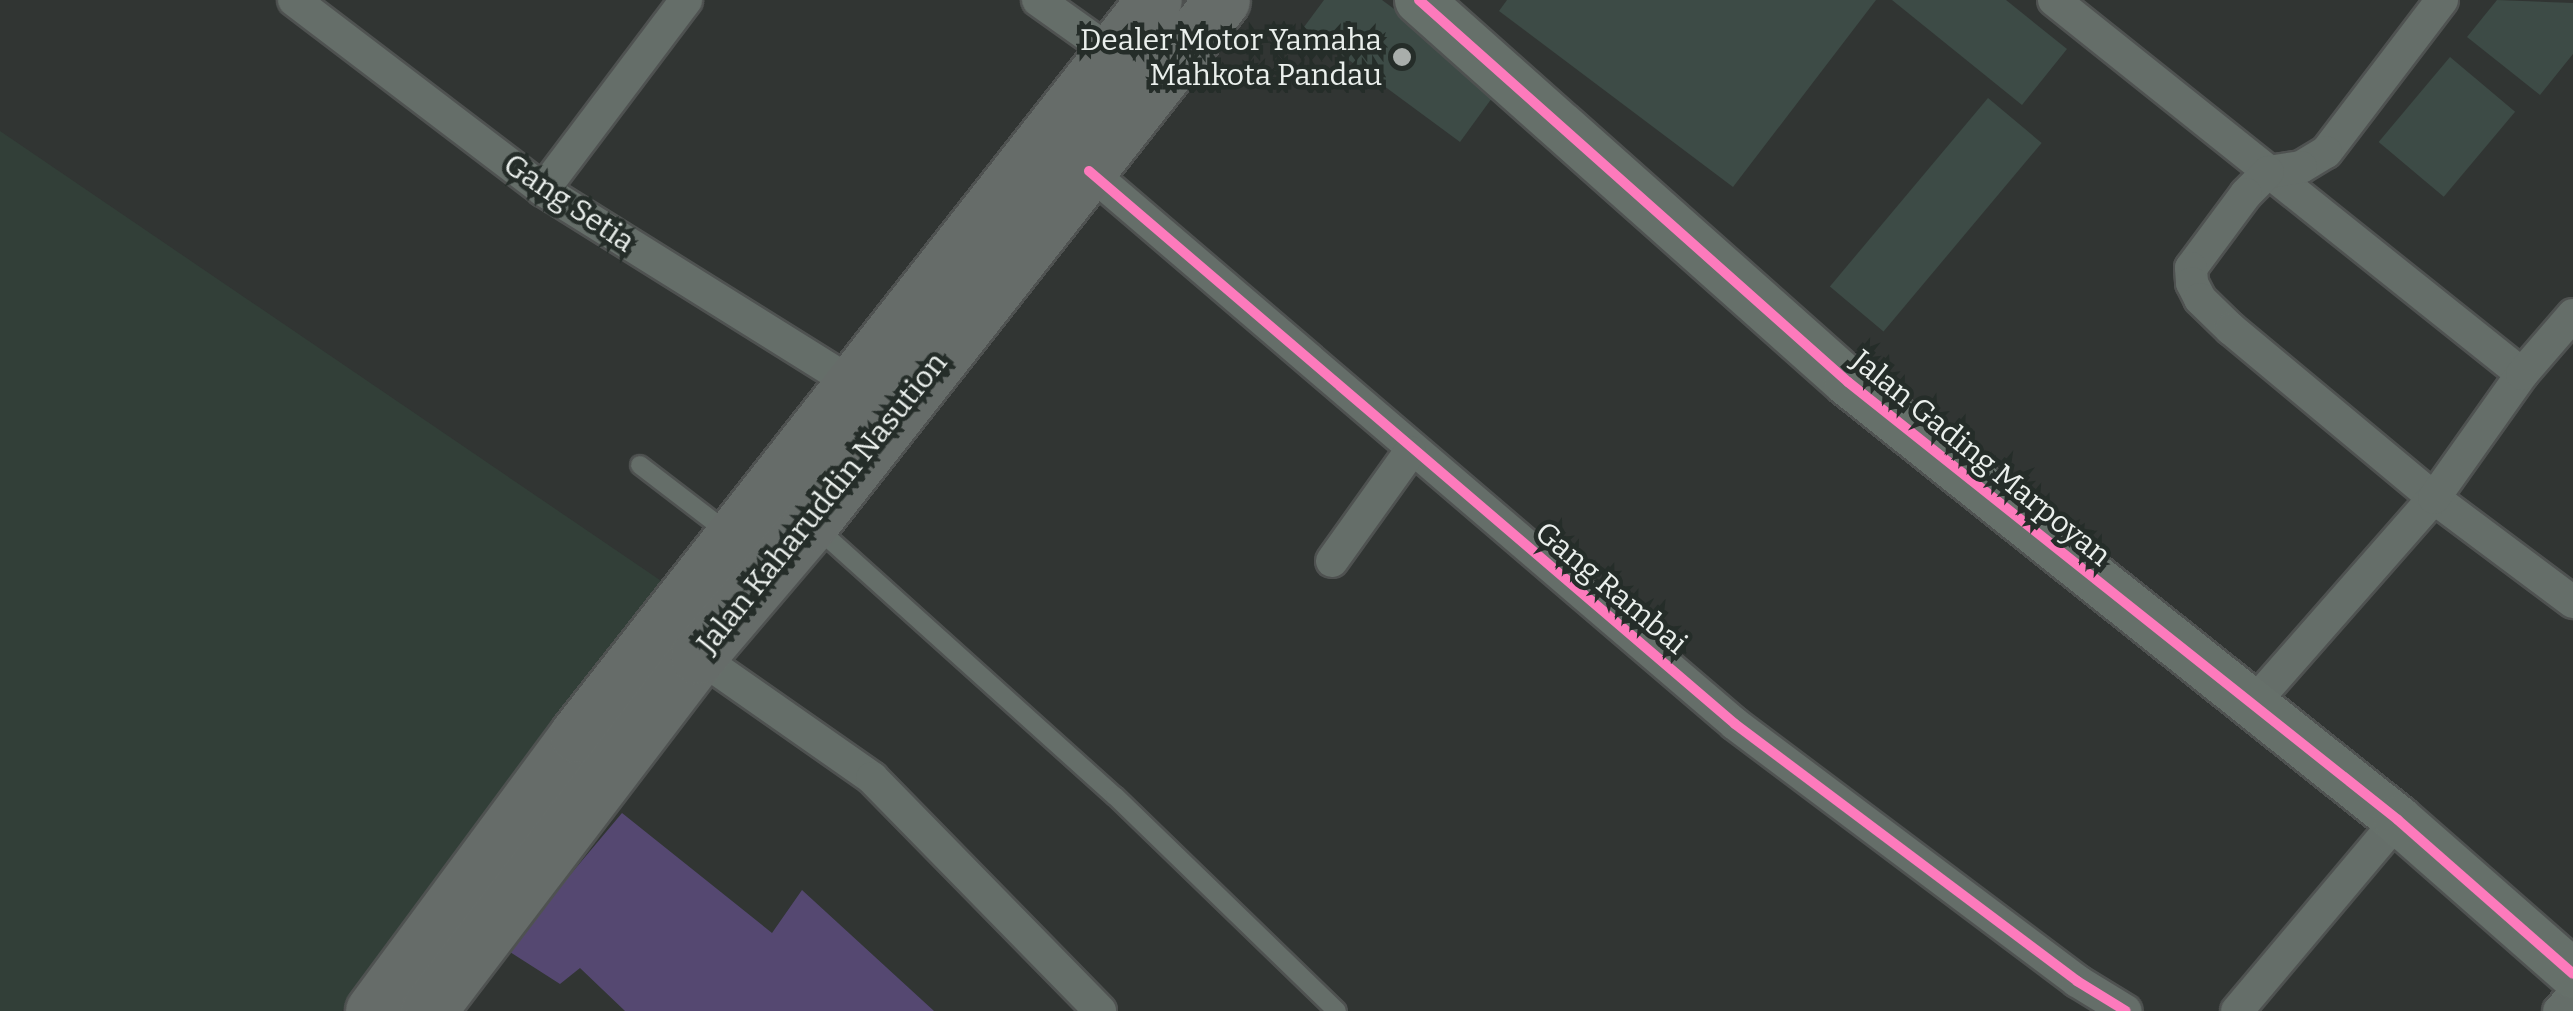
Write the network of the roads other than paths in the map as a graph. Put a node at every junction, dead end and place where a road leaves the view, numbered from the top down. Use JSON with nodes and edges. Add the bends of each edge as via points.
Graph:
{"nodes":[{"id":1,"x":686,"y":0,"type":"edge"},
{"id":2,"x":1038,"y":0,"type":"edge"},
{"id":3,"x":1154,"y":0,"type":"edge"},
{"id":4,"x":1222,"y":0,"type":"edge"},
{"id":5,"x":1419,"y":0,"type":"edge"},
{"id":6,"x":2054,"y":0,"type":"edge"},
{"id":7,"x":2442,"y":0,"type":"edge"},
{"id":8,"x":301,"y":2,"type":"edge"},
{"id":9,"x":1111,"y":52,"type":"junction"},
{"id":10,"x":1089,"y":172,"type":"junction"},
{"id":11,"x":2268,"y":172,"type":"junction"},
{"id":12,"x":543,"y":190,"type":"junction"},
{"id":13,"x":2573,"y":315,"type":"edge"},
{"id":14,"x":2522,"y":374,"type":"junction"},
{"id":15,"x":857,"y":386,"type":"junction"},
{"id":16,"x":1410,"y":452,"type":"junction"},
{"id":17,"x":640,"y":465,"type":"dead end"},
{"id":18,"x":2434,"y":498,"type":"junction"},
{"id":19,"x":793,"y":506,"type":"junction"},
{"id":20,"x":734,"y":537,"type":"junction"},
{"id":21,"x":1332,"y":562,"type":"dead end"},
{"id":22,"x":2573,"y":602,"type":"edge"},
{"id":23,"x":679,"y":644,"type":"junction"},
{"id":24,"x":2252,"y":706,"type":"junction"},
{"id":25,"x":2398,"y":820,"type":"junction"},
{"id":26,"x":2573,"y":974,"type":"edge"},
{"id":27,"x":2573,"y":996,"type":"edge"},
{"id":28,"x":373,"y":1011,"type":"edge"},
{"id":29,"x":428,"y":1011,"type":"edge"},
{"id":30,"x":1100,"y":1011,"type":"edge"},
{"id":31,"x":1337,"y":1011,"type":"edge"},
{"id":32,"x":2126,"y":1011,"type":"edge"},
{"id":33,"x":2237,"y":1011,"type":"edge"},
{"id":34,"x":2560,"y":1011,"type":"edge"}],
"edges":[{"from":1,"to":12,"type":"street"},
{"from":2,"to":9,"type":"street"},
{"from":3,"to":9,"type":"highway","name":"Jalan Kaharuddin Nasution"},
{"from":4,"to":10,"type":"highway","name":"Jalan Kaharuddin Nasution"},
{"from":5,"to":24,"type":"street","name":"Jalan Gading Marpoyan","via":[[1848,382]]},
{"from":6,"to":11,"type":"street"},
{"from":7,"to":11,"type":"street","via":[[2326,152],[2301,167]]},
{"from":8,"to":12,"type":"street","name":"Gang Setia"},
{"from":9,"to":15,"type":"highway","name":"Jalan Kaharuddin Nasution"},
{"from":10,"to":16,"type":"street","name":"Gang Rambai"},
{"from":10,"to":19,"type":"highway","name":"Jalan Kaharuddin Nasution"},
{"from":11,"to":14,"type":"street"},
{"from":11,"to":18,"type":"street","via":[[2191,268],[2200,299]]},
{"from":12,"to":15,"type":"street","name":"Gang Setia"},
{"from":13,"to":14,"type":"street"},
{"from":14,"to":18,"type":"street"},
{"from":15,"to":19,"type":"highway","name":"Jalan Kaharuddin Nasution"},
{"from":16,"to":21,"type":"street"},
{"from":16,"to":32,"type":"street","name":"Gang Rambai","via":[[1748,734]]},
{"from":17,"to":20,"type":"lane"},
{"from":18,"to":22,"type":"street"},
{"from":18,"to":24,"type":"street"},
{"from":19,"to":20,"type":"highway","name":"Jalan Kaharuddin Nasution"},
{"from":19,"to":23,"type":"highway","name":"Jalan Kaharuddin Nasution"},
{"from":19,"to":31,"type":"lane","via":[[1100,782]]},
{"from":20,"to":23,"type":"highway","name":"Jalan Kaharuddin Nasution"},
{"from":23,"to":28,"type":"highway","name":"Jalan Kaharuddin Nasution"},
{"from":23,"to":29,"type":"highway","name":"Jalan Kaharuddin Nasution"},
{"from":23,"to":30,"type":"street","via":[[872,778]]},
{"from":24,"to":25,"type":"street","name":"Jalan Gading Marpoyan"},
{"from":25,"to":26,"type":"street","name":"Jalan Gading Marpoyan"},
{"from":25,"to":33,"type":"street"},
{"from":27,"to":34,"type":"street"}]}
